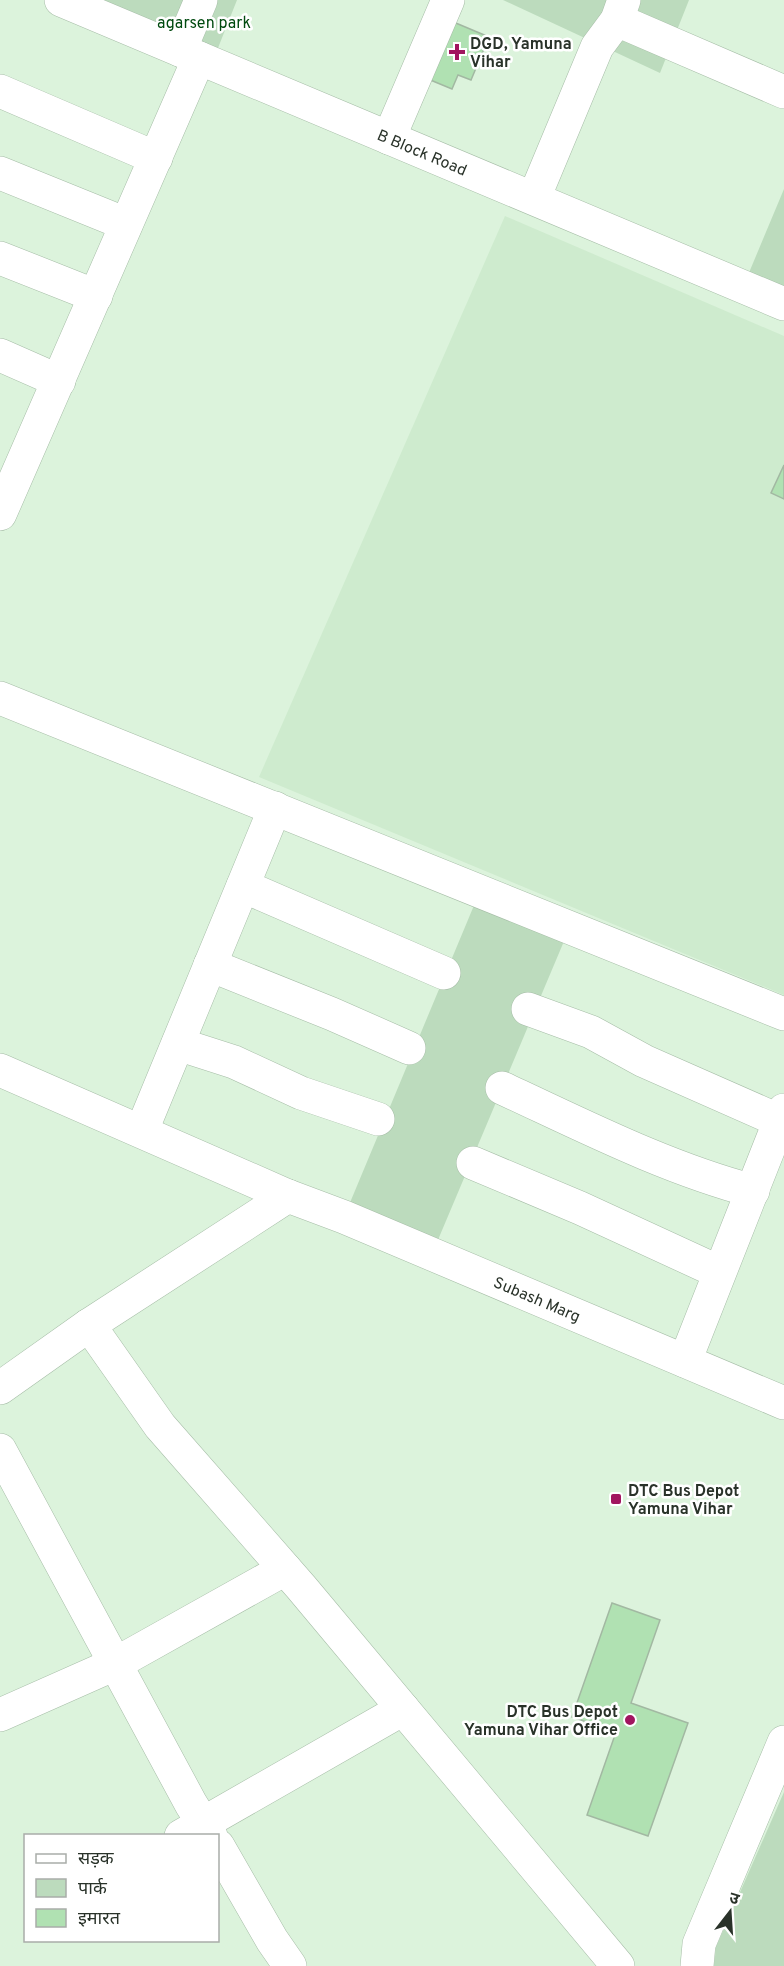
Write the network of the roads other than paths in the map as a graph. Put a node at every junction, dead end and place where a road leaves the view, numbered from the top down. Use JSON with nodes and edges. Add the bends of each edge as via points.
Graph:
{"nodes":[{"id":1,"x":61,"y":0,"type":"edge"},
{"id":2,"x":201,"y":0,"type":"edge"},
{"id":3,"x":448,"y":0,"type":"edge"},
{"id":4,"x":620,"y":10,"type":"edge"},
{"id":5,"x":189,"y":54,"type":"junction"},
{"id":6,"x":0,"y":91,"type":"edge"},
{"id":7,"x":784,"y":92,"type":"edge"},
{"id":8,"x":389,"y":138,"type":"junction"},
{"id":9,"x":156,"y":158,"type":"junction"},
{"id":10,"x":0,"y":172,"type":"edge"},
{"id":11,"x":534,"y":198,"type":"junction"},
{"id":12,"x":126,"y":224,"type":"junction"},
{"id":13,"x":0,"y":258,"type":"edge"},
{"id":14,"x":96,"y":296,"type":"junction"},
{"id":15,"x":784,"y":304,"type":"edge"},
{"id":16,"x":0,"y":355,"type":"edge"},
{"id":17,"x":59,"y":381,"type":"junction"},
{"id":18,"x":13,"y":447,"type":"edge"},
{"id":19,"x":0,"y":514,"type":"edge"},
{"id":20,"x":0,"y":698,"type":"edge"},
{"id":21,"x":274,"y":808,"type":"junction"},
{"id":22,"x":243,"y":886,"type":"junction"},
{"id":23,"x":210,"y":965,"type":"junction"},
{"id":24,"x":444,"y":973,"type":"dead end"},
{"id":25,"x":528,"y":1010,"type":"dead end"},
{"id":26,"x":784,"y":1014,"type":"edge"},
{"id":27,"x":178,"y":1044,"type":"junction"},
{"id":28,"x":409,"y":1048,"type":"dead end"},
{"id":29,"x":0,"y":1070,"type":"edge"},
{"id":30,"x":502,"y":1088,"type":"dead end"},
{"id":31,"x":782,"y":1115,"type":"edge"},
{"id":32,"x":378,"y":1119,"type":"dead end"},
{"id":33,"x":142,"y":1131,"type":"junction"},
{"id":34,"x":473,"y":1163,"type":"dead end"},
{"id":35,"x":753,"y":1191,"type":"junction"},
{"id":36,"x":288,"y":1196,"type":"junction"},
{"id":37,"x":718,"y":1272,"type":"junction"},
{"id":38,"x":89,"y":1326,"type":"junction"},
{"id":39,"x":685,"y":1361,"type":"junction"},
{"id":40,"x":0,"y":1388,"type":"edge"},
{"id":41,"x":784,"y":1403,"type":"edge"},
{"id":42,"x":0,"y":1450,"type":"edge"},
{"id":43,"x":285,"y":1569,"type":"junction"},
{"id":44,"x":115,"y":1664,"type":"junction"},
{"id":45,"x":403,"y":1709,"type":"junction"},
{"id":46,"x":0,"y":1715,"type":"edge"},
{"id":47,"x":784,"y":1742,"type":"edge"},
{"id":48,"x":784,"y":1785,"type":"edge"},
{"id":49,"x":202,"y":1834,"type":"edge"},
{"id":50,"x":205,"y":1834,"type":"edge"},
{"id":51,"x":219,"y":1859,"type":"edge"},
{"id":52,"x":697,"y":1964,"type":"edge"},
{"id":53,"x":290,"y":1966,"type":"edge"},
{"id":54,"x":618,"y":1966,"type":"edge"}],
"edges":[{"from":1,"to":5,"type":"street","name":"B Block Road"},
{"from":2,"to":5,"type":"street"},
{"from":3,"to":8,"type":"street"},
{"from":4,"to":7,"type":"street"},
{"from":4,"to":11,"type":"street","via":[[597,47]]},
{"from":5,"to":8,"type":"street","name":"B Block Road"},
{"from":5,"to":9,"type":"street"},
{"from":6,"to":9,"type":"street"},
{"from":8,"to":11,"type":"street","name":"B Block Road"},
{"from":9,"to":12,"type":"street"},
{"from":10,"to":12,"type":"street"},
{"from":11,"to":15,"type":"street","name":"B Block Road"},
{"from":12,"to":14,"type":"street"},
{"from":13,"to":14,"type":"street"},
{"from":14,"to":17,"type":"street"},
{"from":16,"to":17,"type":"street"},
{"from":17,"to":18,"type":"street"},
{"from":18,"to":19,"type":"street"},
{"from":20,"to":21,"type":"street"},
{"from":21,"to":22,"type":"street"},
{"from":21,"to":26,"type":"street"},
{"from":22,"to":23,"type":"street"},
{"from":22,"to":24,"type":"street"},
{"from":23,"to":27,"type":"street"},
{"from":23,"to":28,"type":"street"},
{"from":25,"to":31,"type":"street","via":[[591,1032],[644,1061]]},
{"from":27,"to":32,"type":"street"},
{"from":27,"to":33,"type":"street"},
{"from":29,"to":33,"type":"street","name":"Subash Marg"},
{"from":30,"to":35,"type":"street","via":[[668,1163]]},
{"from":31,"to":35,"type":"street"},
{"from":33,"to":36,"type":"street","name":"Subash Marg"},
{"from":34,"to":37,"type":"street"},
{"from":35,"to":37,"type":"street"},
{"from":36,"to":38,"type":"street"},
{"from":36,"to":39,"type":"street","name":"Subash Marg"},
{"from":37,"to":39,"type":"street"},
{"from":38,"to":40,"type":"street"},
{"from":38,"to":43,"type":"street","via":[[160,1426]]},
{"from":39,"to":41,"type":"street","name":"Subash Marg"},
{"from":42,"to":44,"type":"street"},
{"from":43,"to":44,"type":"street"},
{"from":43,"to":45,"type":"street"},
{"from":44,"to":46,"type":"street"},
{"from":44,"to":49,"type":"street"},
{"from":45,"to":50,"type":"street"},
{"from":45,"to":54,"type":"street"},
{"from":47,"to":52,"type":"street","via":[[699,1944]]},
{"from":48,"to":52,"type":"street","via":[[713,1952]]},
{"from":51,"to":53,"type":"street"}]}
